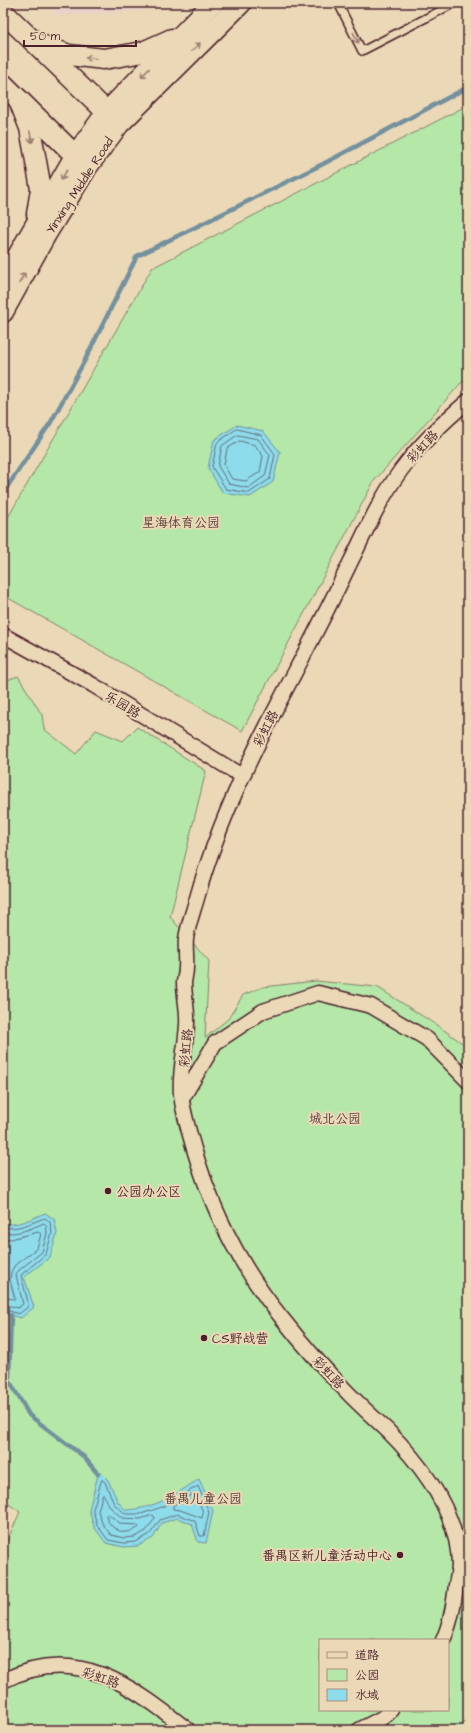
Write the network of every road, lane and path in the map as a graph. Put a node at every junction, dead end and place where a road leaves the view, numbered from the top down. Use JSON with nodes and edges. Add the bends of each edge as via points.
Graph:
{"nodes":[{"id":1,"x":213,"y":3,"type":"edge"},
{"id":2,"x":241,"y":3,"type":"edge"},
{"id":3,"x":338,"y":3,"type":"edge"},
{"id":4,"x":455,"y":3,"type":"edge"},
{"id":5,"x":3,"y":12,"type":"edge"},
{"id":6,"x":182,"y":35,"type":"junction"},
{"id":7,"x":36,"y":43,"type":"junction"},
{"id":8,"x":3,"y":84,"type":"edge"},
{"id":9,"x":19,"y":100,"type":"junction"},
{"id":10,"x":113,"y":118,"type":"junction"},
{"id":11,"x":81,"y":162,"type":"junction"},
{"id":12,"x":35,"y":226,"type":"junction"},
{"id":13,"x":3,"y":282,"type":"edge"},
{"id":14,"x":3,"y":312,"type":"edge"},
{"id":15,"x":468,"y":401,"type":"edge"},
{"id":16,"x":3,"y":635,"type":"edge"},
{"id":17,"x":242,"y":776,"type":"junction"},
{"id":18,"x":468,"y":1081,"type":"edge"},
{"id":19,"x":182,"y":1099,"type":"junction"},
{"id":20,"x":443,"y":1639,"type":"edge"},
{"id":21,"x":3,"y":1681,"type":"edge"},
{"id":22,"x":390,"y":1711,"type":"edge"},
{"id":23,"x":188,"y":1730,"type":"edge"},
{"id":24,"x":359,"y":1730,"type":"edge"}],
"edges":[{"from":1,"to":6,"type":"street","name":"Yinxing Middle Road"},
{"from":10,"to":2,"type":"street","name":"Yinxing Middle Road","one_way":true},
{"from":3,"to":4,"type":"lane","one_way":true,"via":[[362,51]]},
{"from":5,"to":7,"type":"street"},
{"from":6,"to":7,"type":"street","one_way":true,"via":[[143,52],[104,59],[70,55]]},
{"from":6,"to":10,"type":"street","name":"Yinxing Middle Road","one_way":true},
{"from":7,"to":10,"type":"street"},
{"from":8,"to":9,"type":"street"},
{"from":9,"to":11,"type":"street"},
{"from":9,"to":12,"type":"street","one_way":true,"via":[[30,128],[41,189]]},
{"from":10,"to":11,"type":"street","name":"Yinxing Middle Road"},
{"from":11,"to":12,"type":"street","name":"Yinxing Middle Road","one_way":true},
{"from":14,"to":11,"type":"street","name":"Yinxing Middle Road","one_way":true,"via":[[46,234]]},
{"from":12,"to":13,"type":"street","name":"Yinxing Middle Road"},
{"from":15,"to":17,"type":"street","name":"彩虹路","via":[[408,460],[388,488],[260,736]]},
{"from":16,"to":17,"type":"street","name":"乐园路"},
{"from":17,"to":19,"type":"street","name":"彩虹路","via":[[201,879],[190,918],[184,980],[188,1021],[183,1053]]},
{"from":18,"to":19,"type":"street","name":"彩虹路","via":[[427,1039],[371,1006],[318,993],[263,1011],[215,1043]]},
{"from":19,"to":20,"type":"street","name":"彩虹路","via":[[198,1163],[219,1219],[238,1257],[279,1315],[320,1363],[416,1463],[429,1480],[448,1515],[454,1534],[458,1564],[450,1620]]},
{"from":21,"to":23,"type":"street","name":"彩虹路","via":[[38,1669],[60,1666],[86,1670],[128,1686]]},
{"from":22,"to":24,"type":"street"}]}
